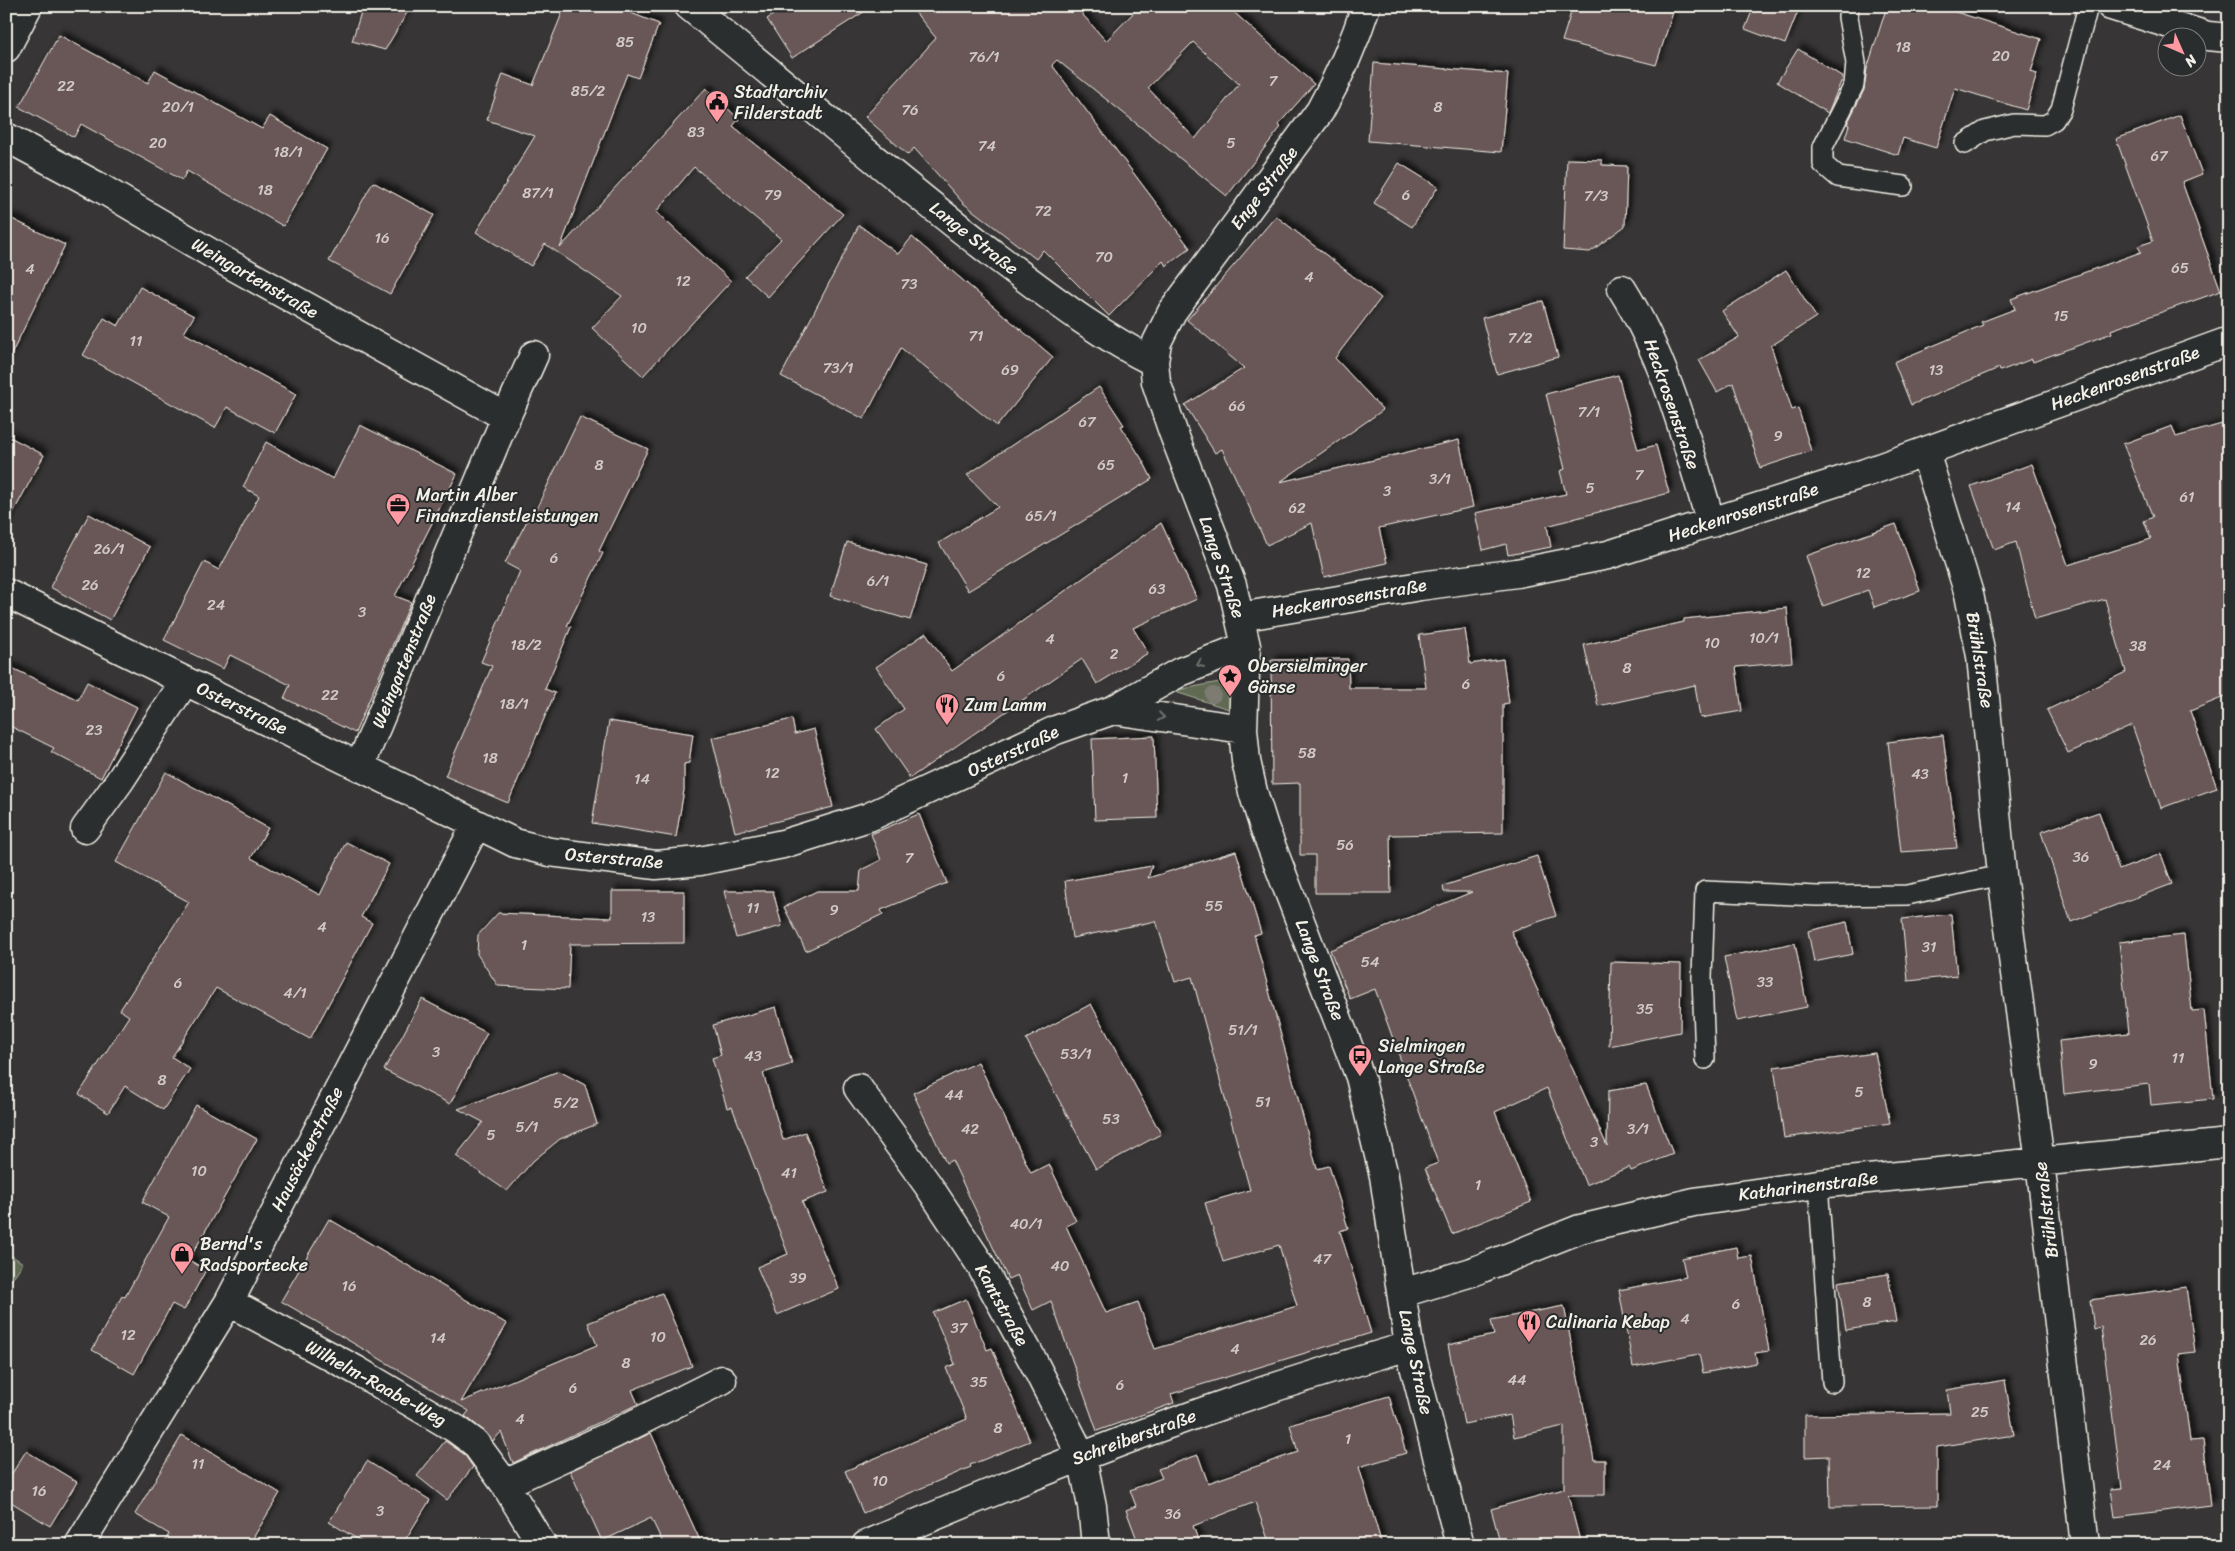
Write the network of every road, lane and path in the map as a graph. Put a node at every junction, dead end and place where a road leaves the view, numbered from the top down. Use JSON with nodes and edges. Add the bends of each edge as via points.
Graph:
{"nodes":[{"id":1,"x":28,"y":6,"type":"edge"},
{"id":2,"x":1366,"y":6,"type":"edge"},
{"id":3,"x":1849,"y":6,"type":"edge"},
{"id":4,"x":2088,"y":6,"type":"edge"},
{"id":5,"x":2111,"y":6,"type":"edge"},
{"id":6,"x":701,"y":10,"type":"edge"},
{"id":7,"x":2229,"y":38,"type":"edge"},
{"id":8,"x":6,"y":48,"type":"edge"},
{"id":9,"x":6,"y":136,"type":"edge"},
{"id":10,"x":1965,"y":144,"type":"dead end"},
{"id":11,"x":1904,"y":186,"type":"dead end"},
{"id":12,"x":1622,"y":289,"type":"dead end"},
{"id":13,"x":2229,"y":341,"type":"edge"},
{"id":14,"x":534,"y":355,"type":"dead end"},
{"id":15,"x":1154,"y":362,"type":"junction"},
{"id":16,"x":506,"y":417,"type":"junction"},
{"id":17,"x":1925,"y":452,"type":"junction"},
{"id":18,"x":1711,"y":523,"type":"junction"},
{"id":19,"x":6,"y":593,"type":"edge"},
{"id":20,"x":1240,"y":617,"type":"junction"},
{"id":21,"x":1246,"y":646,"type":"junction"},
{"id":22,"x":185,"y":681,"type":"junction"},
{"id":23,"x":1113,"y":710,"type":"junction"},
{"id":24,"x":1243,"y":729,"type":"junction"},
{"id":25,"x":360,"y":766,"type":"junction"},
{"id":26,"x":476,"y":825,"type":"junction"},
{"id":27,"x":85,"y":828,"type":"dead end"},
{"id":28,"x":2002,"y":875,"type":"junction"},
{"id":29,"x":1705,"y":1059,"type":"dead end"},
{"id":30,"x":858,"y":1088,"type":"dead end"},
{"id":31,"x":2229,"y":1143,"type":"edge"},
{"id":32,"x":2040,"y":1162,"type":"junction"},
{"id":33,"x":1818,"y":1184,"type":"junction"},
{"id":34,"x":1402,"y":1293,"type":"junction"},
{"id":35,"x":229,"y":1302,"type":"junction"},
{"id":36,"x":1409,"y":1346,"type":"junction"},
{"id":37,"x":722,"y":1380,"type":"dead end"},
{"id":38,"x":1832,"y":1382,"type":"dead end"},
{"id":39,"x":1082,"y":1457,"type":"junction"},
{"id":40,"x":505,"y":1484,"type":"junction"},
{"id":41,"x":79,"y":1545,"type":"edge"},
{"id":42,"x":542,"y":1545,"type":"edge"},
{"id":43,"x":866,"y":1545,"type":"edge"},
{"id":44,"x":1096,"y":1545,"type":"edge"},
{"id":45,"x":1460,"y":1545,"type":"edge"},
{"id":46,"x":2085,"y":1545,"type":"edge"}],
"edges":[{"from":1,"to":8,"type":"street"},
{"from":2,"to":15,"type":"street","name":"Enge Straße","via":[[1347,59],[1320,112],[1172,312],[1157,342]]},
{"from":3,"to":11,"type":"lane","via":[[1856,63],[1854,85],[1822,148],[1823,164],[1838,177]]},
{"from":4,"to":10,"type":"lane","via":[[2061,110],[2054,120],[2045,126],[2014,124],[1985,130]]},
{"from":5,"to":7,"type":"street","via":[[2208,36]]},
{"from":6,"to":15,"type":"street","name":"Lange Straße","via":[[963,231],[1100,333]]},
{"from":9,"to":16,"type":"street","name":"Weingartenstraße"},
{"from":12,"to":18,"type":"street","name":"Heckrosenstraße","via":[[1640,318],[1665,376]]},
{"from":13,"to":17,"type":"street","name":"Heckenrosenstraße"},
{"from":14,"to":16,"type":"street","name":"Weingartenstraße"},
{"from":15,"to":20,"type":"street","name":"Lange Straße","via":[[1164,408],[1232,585]]},
{"from":16,"to":25,"type":"street","name":"Weingartenstraße"},
{"from":17,"to":18,"type":"street","name":"Heckenrosenstraße"},
{"from":17,"to":28,"type":"street","name":"Brühlstraße","via":[[1969,594],[1981,656]]},
{"from":18,"to":20,"type":"street","name":"Heckenrosenstraße","via":[[1565,565],[1410,587]]},
{"from":19,"to":22,"type":"street","name":"Osterstraße"},
{"from":20,"to":21,"type":"street","name":"Lange Straße"},
{"from":21,"to":23,"type":"street","name":"Osterstraße","one_way":true,"via":[[1180,672]]},
{"from":21,"to":24,"type":"street","name":"Lange Straße"},
{"from":22,"to":25,"type":"street","name":"Osterstraße"},
{"from":22,"to":27,"type":"street","name":"Osterstraße"},
{"from":23,"to":24,"type":"street","name":"Osterstraße","one_way":true},
{"from":23,"to":26,"type":"street","name":"Osterstraße","via":[[1056,730],[869,817],[745,853],[656,865],[596,859],[515,843]]},
{"from":24,"to":34,"type":"street","name":"Lange Straße","via":[[1246,761],[1264,827],[1360,1077],[1384,1176]]},
{"from":25,"to":26,"type":"street","name":"Osterstraße"},
{"from":26,"to":35,"type":"street","name":"Hausäckerstraße"},
{"from":28,"to":29,"type":"lane","via":[[1907,895],[1816,896],[1705,891],[1702,977]]},
{"from":28,"to":32,"type":"street","name":"Brühlstraße"},
{"from":30,"to":39,"type":"street","name":"Kantstraße","via":[[980,1264]]},
{"from":31,"to":32,"type":"street","name":"Katharinenstraße"},
{"from":32,"to":33,"type":"street","name":"Katharinenstraße"},
{"from":32,"to":46,"type":"street","name":"Brühlstraße"},
{"from":33,"to":34,"type":"street","name":"Katharinenstraße","via":[[1694,1202],[1628,1216],[1580,1229],[1472,1272]]},
{"from":33,"to":38,"type":"lane"},
{"from":34,"to":36,"type":"street","name":"Lange Straße"},
{"from":35,"to":40,"type":"street","name":"Wilhelm-Raabe-Weg","via":[[456,1428],[475,1443]]},
{"from":35,"to":41,"type":"street","name":"Hausäckerstraße"},
{"from":36,"to":39,"type":"street","name":"Schreiberstraße","via":[[1230,1402]]},
{"from":36,"to":45,"type":"street","name":"Lange Straße"},
{"from":37,"to":40,"type":"street"},
{"from":39,"to":43,"type":"street","name":"Schreiberstraße"},
{"from":39,"to":44,"type":"street","name":"Kantstraße","via":[[1091,1496]]},
{"from":40,"to":42,"type":"street","name":"Wilhelm-Raabe-Weg"}]}
